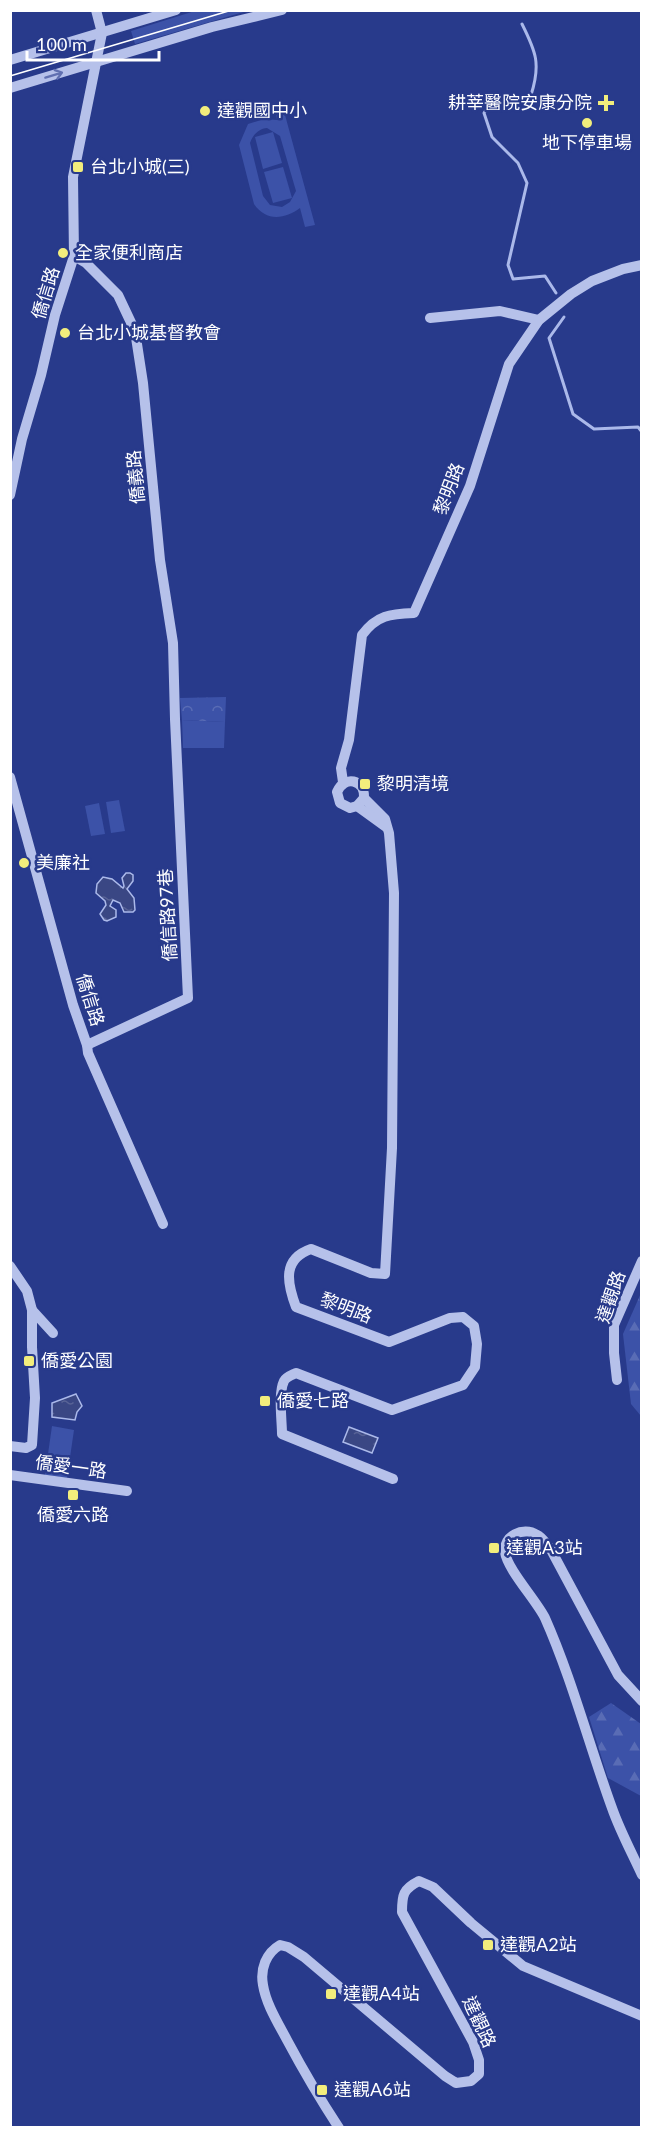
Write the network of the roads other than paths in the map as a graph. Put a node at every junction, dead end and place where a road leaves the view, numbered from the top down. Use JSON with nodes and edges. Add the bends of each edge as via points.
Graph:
{"nodes":[{"id":1,"x":96,"y":10,"type":"edge"},
{"id":2,"x":176,"y":10,"type":"edge"},
{"id":3,"x":282,"y":10,"type":"edge"},
{"id":4,"x":102,"y":33,"type":"junction"},
{"id":5,"x":10,"y":60,"type":"edge"},
{"id":6,"x":97,"y":62,"type":"junction"},
{"id":7,"x":10,"y":88,"type":"edge"},
{"id":8,"x":74,"y":256,"type":"junction"},
{"id":9,"x":642,"y":265,"type":"edge"},
{"id":10,"x":430,"y":318,"type":"dead end"},
{"id":11,"x":539,"y":320,"type":"junction"},
{"id":12,"x":10,"y":495,"type":"edge"},
{"id":13,"x":175,"y":719,"type":"joint"},
{"id":14,"x":10,"y":777,"type":"edge"},
{"id":15,"x":347,"y":781,"type":"junction"},
{"id":16,"x":12,"y":795,"type":"edge"},
{"id":17,"x":360,"y":802,"type":"junction"},
{"id":18,"x":87,"y":1045,"type":"junction"},
{"id":19,"x":162,"y":1224,"type":"dead end"},
{"id":20,"x":642,"y":1262,"type":"edge"},
{"id":21,"x":10,"y":1266,"type":"edge"},
{"id":22,"x":32,"y":1310,"type":"junction"},
{"id":23,"x":53,"y":1333,"type":"dead end"},
{"id":24,"x":617,"y":1380,"type":"dead end"},
{"id":25,"x":10,"y":1446,"type":"edge"},
{"id":26,"x":10,"y":1475,"type":"edge"},
{"id":27,"x":393,"y":1479,"type":"dead end"},
{"id":28,"x":127,"y":1491,"type":"dead end"},
{"id":29,"x":642,"y":1701,"type":"edge"},
{"id":30,"x":642,"y":1875,"type":"edge"},
{"id":31,"x":642,"y":2016,"type":"edge"},
{"id":32,"x":339,"y":2127,"type":"edge"}],
"edges":[{"from":1,"to":4,"type":"street"},
{"from":2,"to":4,"type":"street"},
{"from":3,"to":6,"type":"street"},
{"from":4,"to":5,"type":"street"},
{"from":4,"to":6,"type":"street","name":"僑信路"},
{"from":7,"to":6,"type":"street","one_way":true},
{"from":6,"to":8,"type":"street","name":"僑信路","via":[[73,177]]},
{"from":8,"to":12,"type":"street","name":"僑信路","via":[[55,315]]},
{"from":8,"to":13,"type":"street","name":"僑義路","via":[[118,295],[135,331],[173,643]]},
{"from":9,"to":11,"type":"street","name":"黎明路","via":[[592,281]]},
{"from":10,"to":11,"type":"street","via":[[500,311]]},
{"from":11,"to":15,"type":"street","name":"黎明路","via":[[509,364],[470,486],[414,613],[393,614],[371,624],[362,635],[344,756]]},
{"from":13,"to":18,"type":"street","name":"僑信路97巷","via":[[188,998]]},
{"from":14,"to":16,"type":"street","name":"僑信路"},
{"from":15,"to":17,"type":"street","name":"黎明路","via":[[360,784],[364,793]]},
{"from":15,"to":17,"type":"street","name":"黎明路","via":[[337,792],[340,803],[350,808]]},
{"from":16,"to":18,"type":"street","name":"僑信路"},
{"from":17,"to":27,"type":"street","name":"黎明路","via":[[385,819],[394,893],[392,1148],[386,1274],[372,1273],[311,1249],[292,1262],[289,1288],[296,1307],[389,1342],[450,1318],[463,1317],[474,1326],[475,1367],[463,1385],[392,1410],[296,1373],[284,1380],[282,1434]]},
{"from":18,"to":19,"type":"street","name":"僑信路"},
{"from":20,"to":24,"type":"street","name":"達觀路","via":[[614,1324]]},
{"from":21,"to":22,"type":"street","via":[[27,1291]]},
{"from":22,"to":23,"type":"street"},
{"from":22,"to":25,"type":"street","via":[[33,1445]]},
{"from":26,"to":28,"type":"street","name":"僑愛一路"},
{"from":29,"to":30,"type":"street","via":[[618,1674],[550,1548],[537,1534],[525,1532],[506,1540],[506,1561],[544,1617],[613,1811]]},
{"from":31,"to":32,"type":"street","name":"達觀路","via":[[523,1966],[433,1887],[418,1881],[406,1887],[402,1911],[473,2042],[479,2074],[471,2080],[456,2083],[445,2076],[288,1947],[280,1945],[273,1949],[264,1961],[263,1984],[276,2019],[315,2092]]}]}
